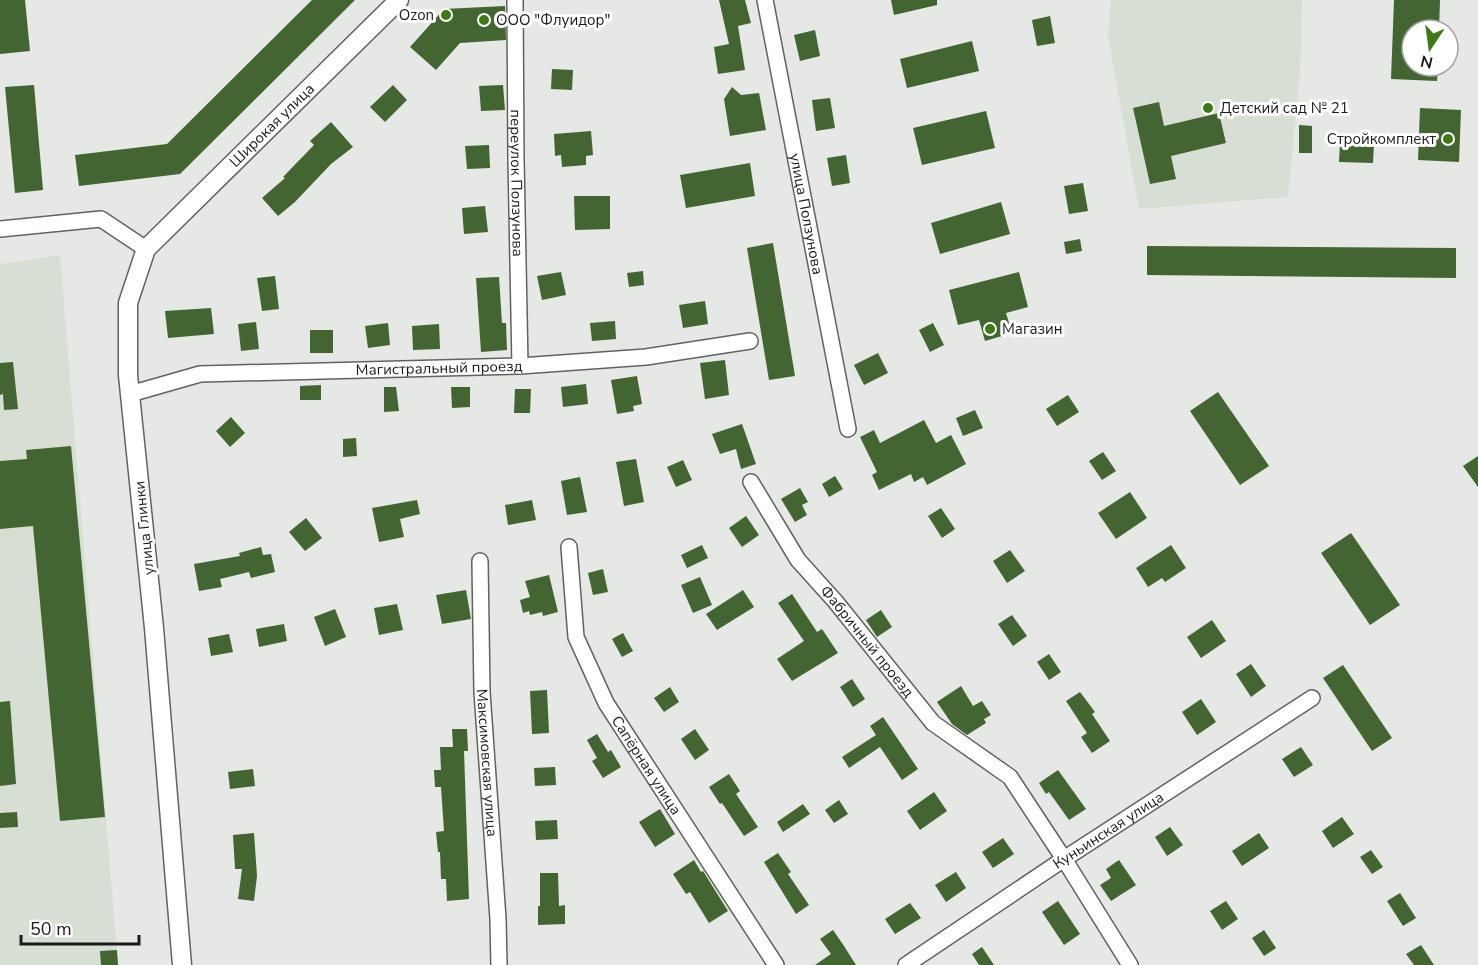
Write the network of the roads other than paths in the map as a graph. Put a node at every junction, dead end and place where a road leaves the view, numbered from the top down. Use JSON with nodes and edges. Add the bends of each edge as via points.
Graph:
{"nodes":[{"id":1,"x":399,"y":0,"type":"edge"},
{"id":2,"x":515,"y":0,"type":"edge"},
{"id":3,"x":765,"y":0,"type":"edge"},
{"id":4,"x":0,"y":229,"type":"edge"},
{"id":5,"x":146,"y":249,"type":"junction"},
{"id":6,"x":750,"y":341,"type":"dead end"},
{"id":7,"x":520,"y":366,"type":"junction"},
{"id":8,"x":130,"y":394,"type":"junction"},
{"id":9,"x":848,"y":429,"type":"dead end"},
{"id":10,"x":751,"y":482,"type":"dead end"},
{"id":11,"x":569,"y":547,"type":"dead end"},
{"id":12,"x":480,"y":561,"type":"dead end"},
{"id":13,"x":1312,"y":698,"type":"dead end"},
{"id":14,"x":1065,"y":859,"type":"junction"},
{"id":15,"x":182,"y":965,"type":"edge"},
{"id":16,"x":500,"y":965,"type":"edge"},
{"id":17,"x":776,"y":965,"type":"edge"},
{"id":18,"x":906,"y":965,"type":"edge"},
{"id":19,"x":1130,"y":965,"type":"edge"}],
"edges":[{"from":1,"to":5,"type":"street","name":"Широкая улица"},
{"from":2,"to":7,"type":"street","name":"переулок Ползунова"},
{"from":3,"to":9,"type":"street","name":"улица Ползунова"},
{"from":4,"to":5,"type":"street","via":[[101,219]]},
{"from":5,"to":8,"type":"street","name":"улица Глинки","via":[[128,303]]},
{"from":6,"to":7,"type":"street","name":"Магистральный проезд","via":[[646,357]]},
{"from":7,"to":8,"type":"street","name":"Магистральный проезд","via":[[200,374]]},
{"from":8,"to":15,"type":"street","name":"улица Глинки"},
{"from":10,"to":14,"type":"street","name":"Фабричный проезд","via":[[798,560],[933,723],[1010,777]]},
{"from":11,"to":17,"type":"street","name":"Сапёрная улица","via":[[576,637],[606,703]]},
{"from":12,"to":16,"type":"street","name":"Максимовская улица","via":[[482,692]]},
{"from":13,"to":14,"type":"street","name":"Куньинская улица"},
{"from":14,"to":18,"type":"street","name":"Куньинская улица"},
{"from":14,"to":19,"type":"street"}]}
